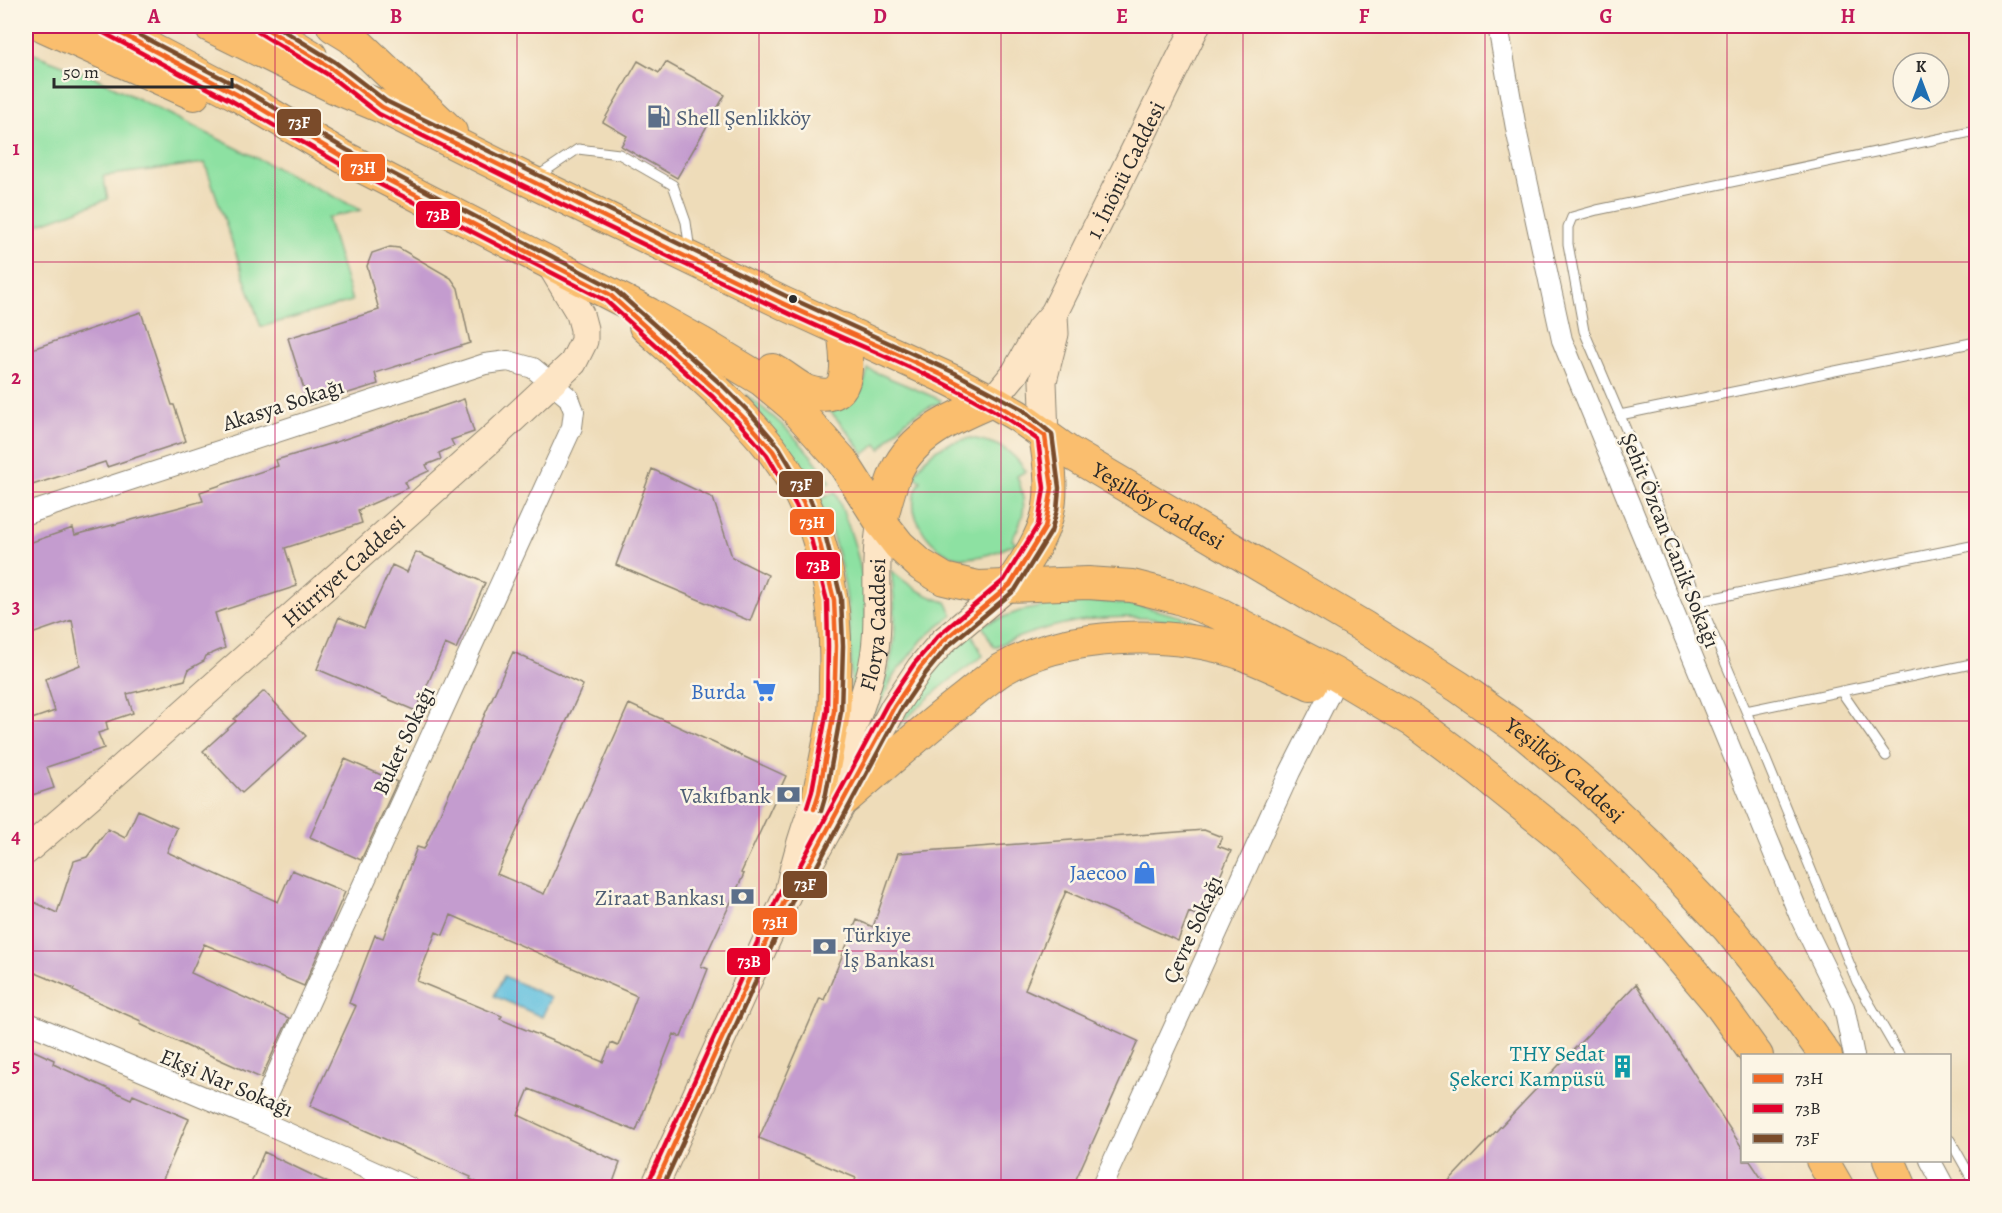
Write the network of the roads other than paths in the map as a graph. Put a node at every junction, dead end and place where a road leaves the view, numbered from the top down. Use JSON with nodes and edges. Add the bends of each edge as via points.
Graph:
{"nodes":[{"id":1,"x":44,"y":26,"type":"edge"},
{"id":2,"x":107,"y":26,"type":"edge"},
{"id":3,"x":210,"y":26,"type":"edge"},
{"id":4,"x":262,"y":26,"type":"edge"},
{"id":5,"x":333,"y":26,"type":"edge"},
{"id":6,"x":1197,"y":26,"type":"edge"},
{"id":7,"x":1498,"y":26,"type":"edge"},
{"id":8,"x":382,"y":107,"type":"junction"},
{"id":9,"x":1977,"y":131,"type":"edge"},
{"id":10,"x":476,"y":155,"type":"junction"},
{"id":11,"x":343,"y":157,"type":"junction"},
{"id":12,"x":530,"y":182,"type":"junction"},
{"id":13,"x":691,"y":259,"type":"junction"},
{"id":14,"x":548,"y":261,"type":"junction"},
{"id":15,"x":609,"y":294,"type":"junction"},
{"id":16,"x":1054,"y":313,"type":"junction"},
{"id":17,"x":843,"y":329,"type":"junction"},
{"id":18,"x":1977,"y":342,"type":"edge"},
{"id":19,"x":722,"y":355,"type":"junction"},
{"id":20,"x":553,"y":384,"type":"junction"},
{"id":21,"x":992,"y":401,"type":"junction"},
{"id":22,"x":1620,"y":415,"type":"junction"},
{"id":23,"x":1045,"y":436,"type":"junction"},
{"id":24,"x":26,"y":514,"type":"edge"},
{"id":25,"x":881,"y":522,"type":"junction"},
{"id":26,"x":1977,"y":545,"type":"edge"},
{"id":27,"x":1010,"y":585,"type":"junction"},
{"id":28,"x":1699,"y":601,"type":"junction"},
{"id":29,"x":1977,"y":663,"type":"edge"},
{"id":30,"x":1841,"y":691,"type":"junction"},
{"id":31,"x":1330,"y":693,"type":"junction"},
{"id":32,"x":1746,"y":711,"type":"junction"},
{"id":33,"x":1415,"y":722,"type":"junction"},
{"id":34,"x":1886,"y":756,"type":"dead end"},
{"id":35,"x":833,"y":796,"type":"junction"},
{"id":36,"x":26,"y":851,"type":"edge"},
{"id":37,"x":26,"y":1022,"type":"edge"},
{"id":38,"x":1756,"y":1054,"type":"edge"},
{"id":39,"x":1825,"y":1054,"type":"edge"},
{"id":40,"x":1854,"y":1054,"type":"edge"},
{"id":41,"x":1899,"y":1054,"type":"edge"},
{"id":42,"x":256,"y":1119,"type":"junction"},
{"id":43,"x":1951,"y":1142,"type":"edge"},
{"id":44,"x":1823,"y":1162,"type":"edge"},
{"id":45,"x":1888,"y":1162,"type":"edge"},
{"id":46,"x":1931,"y":1162,"type":"edge"},
{"id":47,"x":1977,"y":1186,"type":"edge"},
{"id":48,"x":410,"y":1188,"type":"edge"},
{"id":49,"x":654,"y":1188,"type":"edge"},
{"id":50,"x":1101,"y":1188,"type":"edge"},
{"id":51,"x":1838,"y":1188,"type":"edge"},
{"id":52,"x":1901,"y":1188,"type":"edge"},
{"id":53,"x":1945,"y":1188,"type":"edge"}],
"edges":[{"from":1,"to":11,"type":"highway"},
{"from":2,"to":11,"type":"highway","via":[[236,94]]},
{"from":3,"to":8,"type":"highway"},
{"from":4,"to":8,"type":"highway","via":[[331,68]]},
{"from":5,"to":10,"type":"highway","via":[[351,37]]},
{"from":6,"to":16,"type":"main road","name":"1. İnönü Caddesi"},
{"from":7,"to":40,"type":"street","name":"Şehit Özcan Canik Sokağı","via":[[1562,340],[1800,916],[1844,1007]]},
{"from":8,"to":10,"type":"highway","name":"Yeşilköy Caddesi"},
{"from":9,"to":22,"type":"lane","via":[[1572,217],[1568,244],[1584,331]]},
{"from":10,"to":12,"type":"highway","name":"Yeşilköy Caddesi"},
{"from":11,"to":14,"type":"highway"},
{"from":12,"to":13,"type":"highway","name":"Yeşilköy Caddesi"},
{"from":12,"to":13,"type":"lane","via":[[578,149],[619,154],[673,185],[686,222]]},
{"from":13,"to":17,"type":"highway","name":"Yeşilköy Caddesi"},
{"from":14,"to":15,"type":"highway"},
{"from":14,"to":20,"type":"main road","name":"Hürriyet Caddesi","via":[[580,314],[584,329],[580,352]]},
{"from":15,"to":19,"type":"highway"},
{"from":15,"to":35,"type":"highway","via":[[746,419],[790,478],[818,536],[834,600]]},
{"from":16,"to":21,"type":"main road"},
{"from":16,"to":23,"type":"main road","via":[[1054,334],[1043,381]]},
{"from":17,"to":19,"type":"highway","via":[[848,369],[844,384],[836,392],[824,395],[807,392],[769,368]]},
{"from":17,"to":21,"type":"highway","name":"Yeşilköy Caddesi"},
{"from":18,"to":22,"type":"lane"},
{"from":19,"to":25,"type":"highway","via":[[762,380],[793,406],[842,461]]},
{"from":20,"to":24,"type":"street","name":"Akasya Sokağı","via":[[533,368],[508,361],[485,364]]},
{"from":20,"to":36,"type":"main road","name":"Hürriyet Caddesi"},
{"from":20,"to":42,"type":"street","name":"Buket Sokağı","via":[[568,398],[574,411],[572,427]]},
{"from":21,"to":23,"type":"highway","name":"Yeşilköy Caddesi"},
{"from":21,"to":25,"type":"highway","via":[[953,418],[915,444],[897,470]]},
{"from":22,"to":28,"type":"lane"},
{"from":23,"to":27,"type":"highway","via":[[1052,488],[1050,508],[1045,528]]},
{"from":23,"to":39,"type":"highway","name":"Yeşilköy Caddesi","via":[[1364,627],[1525,734],[1602,800],[1728,928]]},
{"from":25,"to":27,"type":"highway","via":[[921,565],[944,579],[978,587]]},
{"from":25,"to":35,"type":"main road","name":"Florya Caddesi","via":[[876,642],[853,728],[833,771]]},
{"from":26,"to":28,"type":"lane"},
{"from":27,"to":33,"type":"highway","via":[[1088,582],[1132,586],[1179,598],[1274,642]]},
{"from":27,"to":35,"type":"main road","name":"Florya Caddesi","via":[[943,641],[920,668]]},
{"from":28,"to":32,"type":"lane"},
{"from":29,"to":30,"type":"lane"},
{"from":30,"to":32,"type":"lane"},
{"from":30,"to":34,"type":"lane"},
{"from":31,"to":33,"type":"highway"},
{"from":31,"to":35,"type":"highway","via":[[1238,653],[1197,642],[1073,642],[1000,671]]},
{"from":31,"to":50,"type":"street","name":"Çevre Sokağı","via":[[1290,772]]},
{"from":32,"to":41,"type":"lane","via":[[1857,982]]},
{"from":33,"to":38,"type":"highway","via":[[1567,841],[1656,929],[1718,1002]]},
{"from":35,"to":49,"type":"main road","name":"Florya Caddesi","via":[[793,870],[788,893]]},
{"from":37,"to":42,"type":"street","name":"Ekşi Nar Sokağı"},
{"from":42,"to":48,"type":"street","name":"Ekşi Nar Sokağı"},
{"from":43,"to":47,"type":"lane"},
{"from":44,"to":51,"type":"highway"},
{"from":45,"to":52,"type":"highway"},
{"from":46,"to":53,"type":"street"}]}
